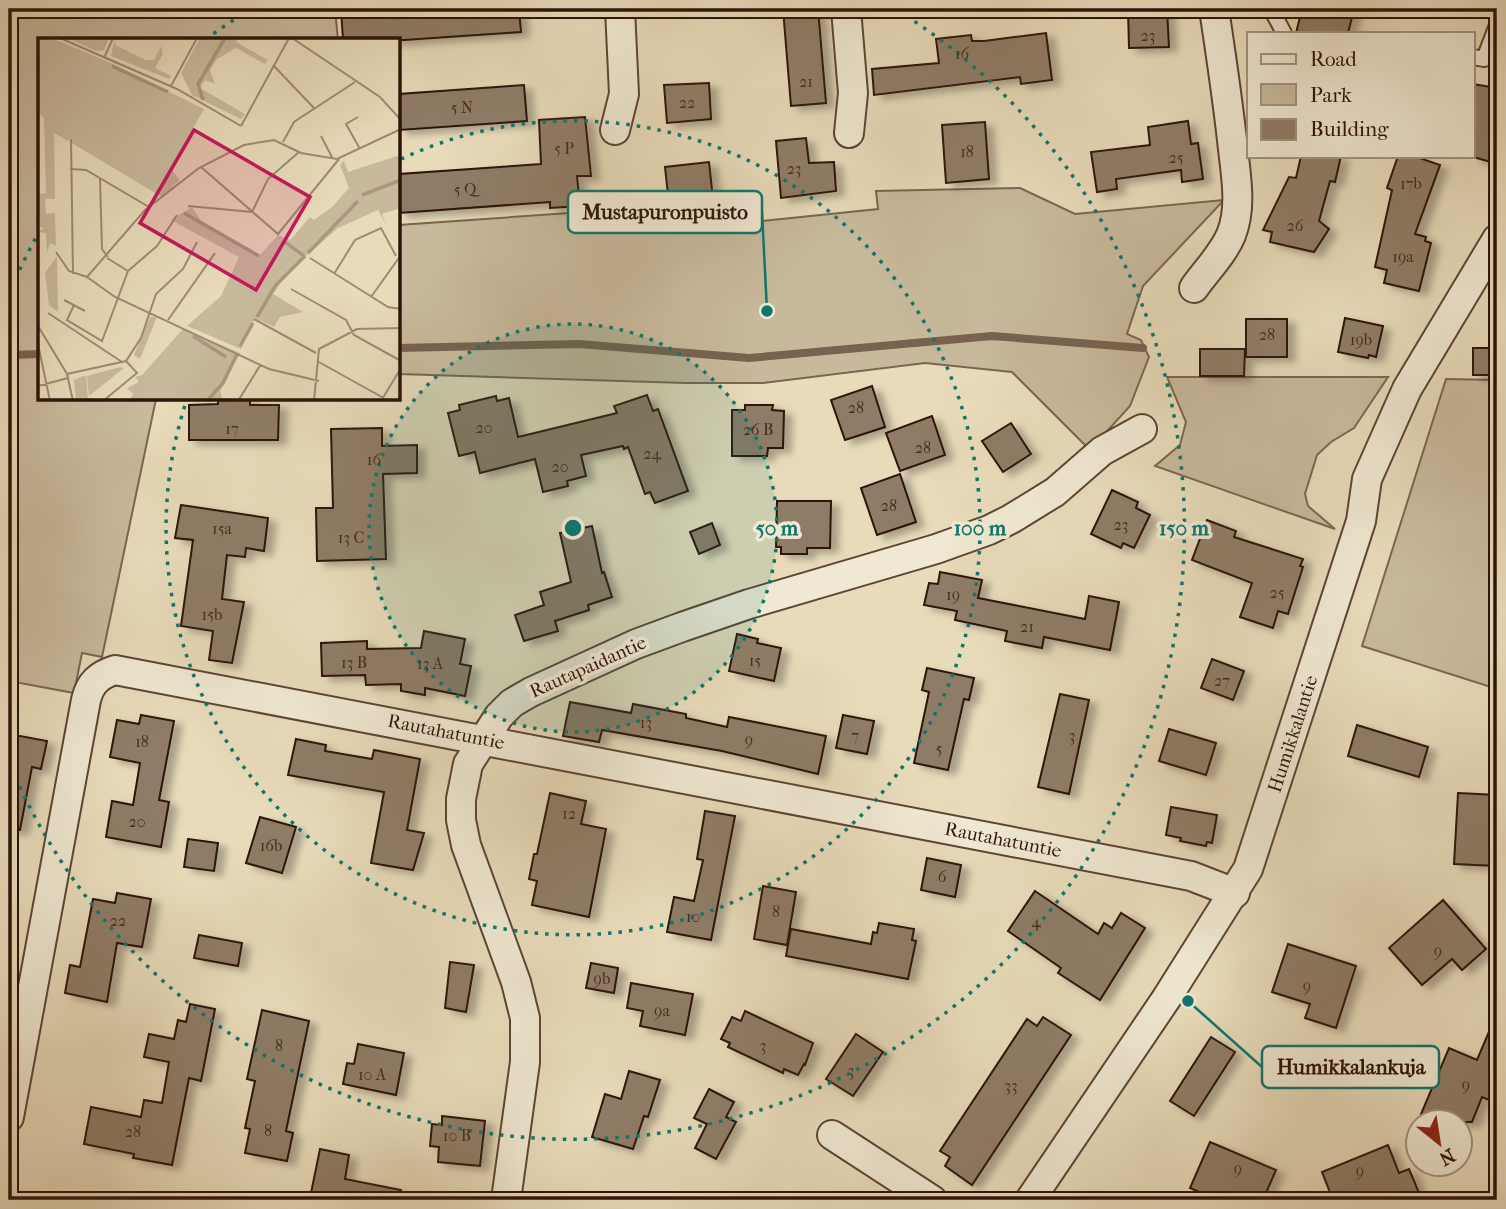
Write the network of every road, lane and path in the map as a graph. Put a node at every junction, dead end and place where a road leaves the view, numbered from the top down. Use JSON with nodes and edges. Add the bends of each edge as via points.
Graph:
{"nodes":[{"id":1,"x":620,"y":9,"type":"edge"},
{"id":2,"x":846,"y":9,"type":"edge"},
{"id":3,"x":1214,"y":9,"type":"edge"},
{"id":4,"x":1271,"y":9,"type":"edge"},
{"id":5,"x":1497,"y":25,"type":"edge"},
{"id":6,"x":1283,"y":32,"type":"edge"},
{"id":7,"x":1474,"y":57,"type":"edge"},
{"id":8,"x":615,"y":130,"type":"dead end"},
{"id":9,"x":849,"y":133,"type":"dead end"},
{"id":10,"x":1497,"y":239,"type":"edge"},
{"id":11,"x":1194,"y":288,"type":"dead end"},
{"id":12,"x":1142,"y":429,"type":"dead end"},
{"id":13,"x":482,"y":739,"type":"junction"},
{"id":14,"x":1235,"y":893,"type":"junction"},
{"id":15,"x":9,"y":1117,"type":"edge"},
{"id":16,"x":832,"y":1135,"type":"dead end"},
{"id":17,"x":506,"y":1200,"type":"edge"},
{"id":18,"x":932,"y":1200,"type":"edge"},
{"id":19,"x":1030,"y":1200,"type":"edge"}],
"edges":[{"from":1,"to":8,"type":"street","via":[[624,94]]},
{"from":2,"to":9,"type":"street","via":[[853,93]]},
{"from":3,"to":11,"type":"street","via":[[1230,113],[1237,209],[1231,234]]},
{"from":4,"to":6,"type":"lane"},
{"from":5,"to":7,"type":"lane","via":[[1484,59]]},
{"from":10,"to":14,"type":"street","name":"Humikkalantie","via":[[1408,390],[1367,479],[1361,521],[1255,852]]},
{"from":12,"to":13,"type":"street","name":"Rautapaidantie","via":[[1102,451],[1055,492],[989,530],[636,644],[512,703]]},
{"from":13,"to":14,"type":"street","name":"Rautahatuntie","via":[[1191,876]]},
{"from":13,"to":15,"type":"street","name":"Rautahatuntie","via":[[115,670],[94,681],[86,700]]},
{"from":13,"to":17,"type":"street","name":"Rautapaidantie","via":[[468,764],[461,820],[525,1018],[525,1062]]},
{"from":14,"to":19,"type":"street","name":"Humikkalantie"},
{"from":16,"to":18,"type":"street"}]}
